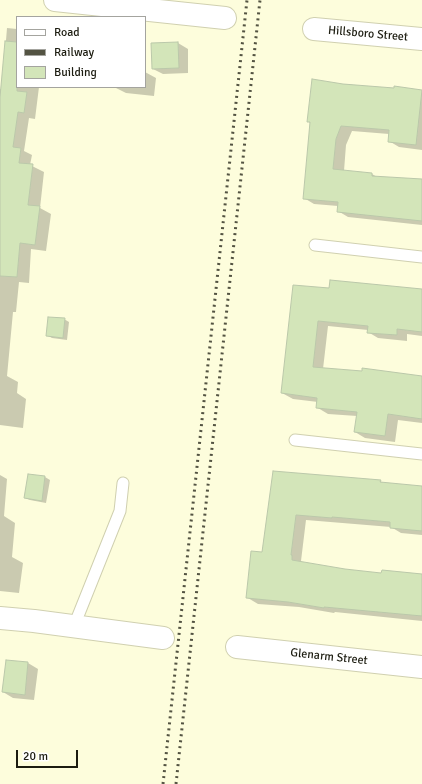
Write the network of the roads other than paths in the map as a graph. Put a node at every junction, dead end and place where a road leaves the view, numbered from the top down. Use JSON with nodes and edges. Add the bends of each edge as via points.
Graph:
{"nodes":[{"id":1,"x":55,"y":0,"type":"edge"},
{"id":2,"x":224,"y":18,"type":"dead end"},
{"id":3,"x":314,"y":29,"type":"dead end"},
{"id":4,"x":422,"y":40,"type":"edge"},
{"id":5,"x":315,"y":245,"type":"dead end"},
{"id":6,"x":422,"y":257,"type":"edge"},
{"id":7,"x":295,"y":440,"type":"dead end"},
{"id":8,"x":422,"y":454,"type":"edge"},
{"id":9,"x":123,"y":483,"type":"dead end"},
{"id":10,"x":0,"y":618,"type":"edge"},
{"id":11,"x":74,"y":626,"type":"junction"},
{"id":12,"x":163,"y":638,"type":"dead end"},
{"id":13,"x":237,"y":647,"type":"dead end"},
{"id":14,"x":422,"y":667,"type":"edge"}],
"edges":[{"from":1,"to":2,"type":"street"},
{"from":3,"to":4,"type":"street","name":"Hillsboro Street"},
{"from":5,"to":6,"type":"lane"},
{"from":7,"to":8,"type":"lane"},
{"from":9,"to":11,"type":"lane","via":[[120,510]]},
{"from":10,"to":11,"type":"street"},
{"from":11,"to":12,"type":"street"},
{"from":13,"to":14,"type":"street","name":"Glenarm Street"}]}
